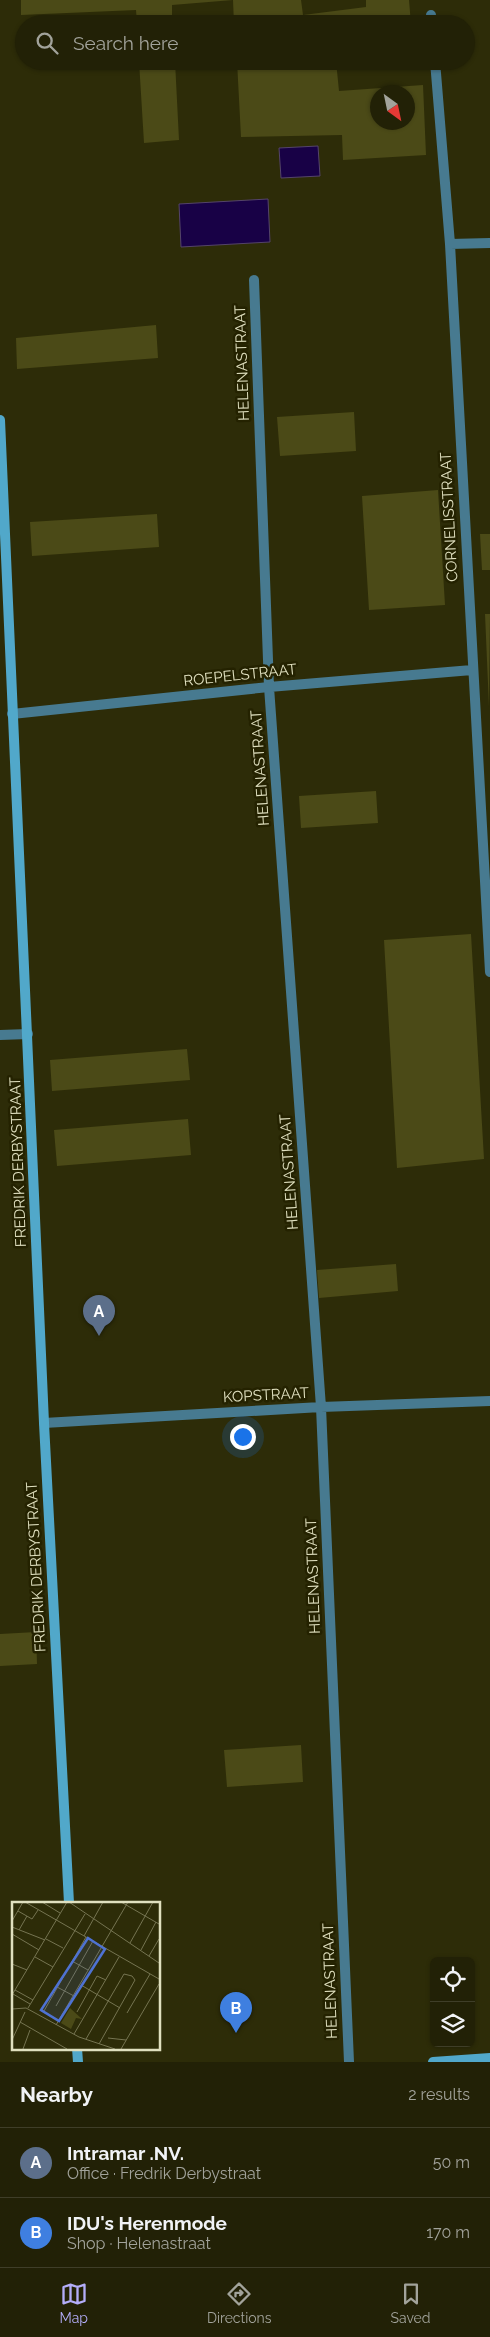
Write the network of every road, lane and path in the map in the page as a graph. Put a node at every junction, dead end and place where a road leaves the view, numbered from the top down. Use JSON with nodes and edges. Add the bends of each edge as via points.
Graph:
{"nodes":[{"id":1,"x":435,"y":70,"type":"edge"},
{"id":2,"x":490,"y":243,"type":"edge"},
{"id":3,"x":450,"y":244,"type":"junction"},
{"id":4,"x":254,"y":280,"type":"dead end"},
{"id":5,"x":0,"y":420,"type":"edge"},
{"id":6,"x":472,"y":670,"type":"junction"},
{"id":7,"x":269,"y":687,"type":"junction"},
{"id":8,"x":12,"y":714,"type":"junction"},
{"id":9,"x":490,"y":972,"type":"edge"},
{"id":10,"x":28,"y":1034,"type":"junction"},
{"id":11,"x":0,"y":1035,"type":"edge"},
{"id":12,"x":490,"y":1400,"type":"edge"},
{"id":13,"x":321,"y":1407,"type":"junction"},
{"id":14,"x":44,"y":1423,"type":"junction"},
{"id":15,"x":69,"y":1902,"type":"edge"},
{"id":16,"x":490,"y":2058,"type":"edge"},
{"id":17,"x":348,"y":2062,"type":"edge"},
{"id":18,"x":433,"y":2062,"type":"edge"}],
"edges":[{"from":1,"to":3,"type":"street","name":"CORNELISSTRAAT"},
{"from":2,"to":3,"type":"street"},
{"from":3,"to":6,"type":"street","name":"CORNELISSTRAAT"},
{"from":4,"to":7,"type":"street","name":"HELENASTRAAT"},
{"from":5,"to":8,"type":"main road","name":"FREDRIK DERBYSTRAAT"},
{"from":6,"to":7,"type":"street","name":"ROEPELSTRAAT"},
{"from":6,"to":9,"type":"street","name":"CORNELISSTRAAT"},
{"from":7,"to":8,"type":"street","name":"ROEPELSTRAAT"},
{"from":7,"to":13,"type":"street","name":"HELENASTRAAT"},
{"from":8,"to":10,"type":"main road","name":"FREDRIK DERBYSTRAAT"},
{"from":10,"to":11,"type":"street"},
{"from":10,"to":14,"type":"main road","name":"FREDRIK DERBYSTRAAT"},
{"from":12,"to":13,"type":"street","name":"KOPSTRAAT"},
{"from":13,"to":14,"type":"street","name":"KOPSTRAAT"},
{"from":13,"to":17,"type":"street","name":"HELENASTRAAT"},
{"from":14,"to":15,"type":"main road","name":"FREDRIK DERBYSTRAAT"},
{"from":16,"to":18,"type":"main road"}]}
